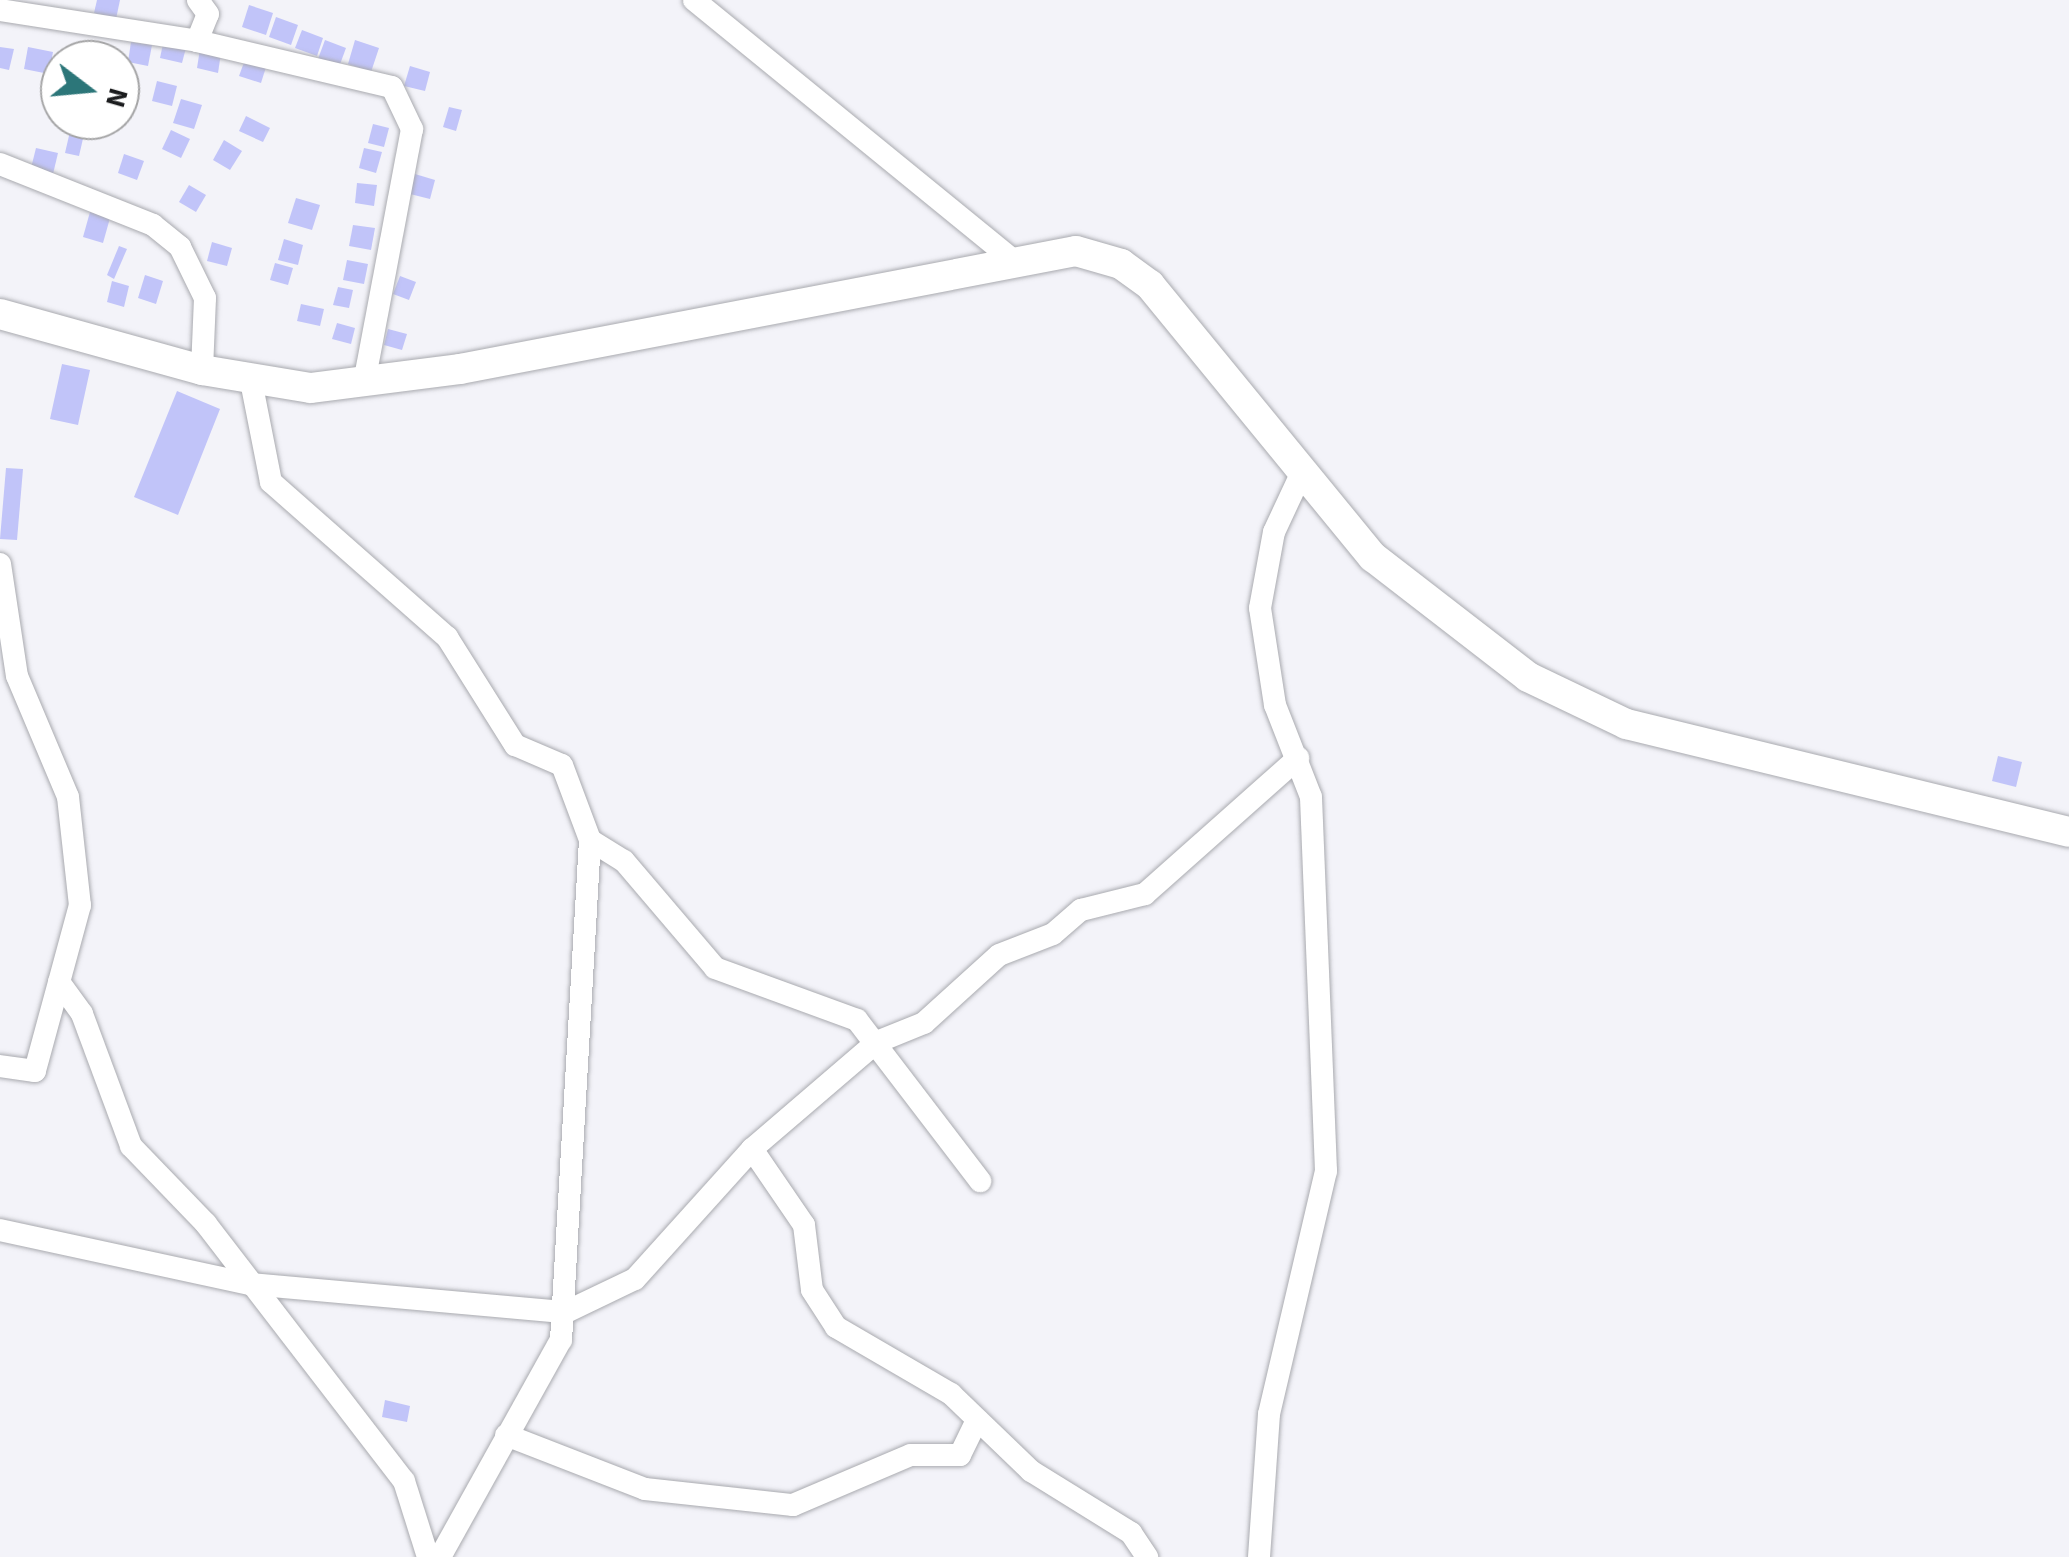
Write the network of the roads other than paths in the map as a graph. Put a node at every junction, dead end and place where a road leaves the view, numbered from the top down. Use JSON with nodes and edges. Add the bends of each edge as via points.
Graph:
{"nodes":[{"id":1,"x":198,"y":0,"type":"edge"},
{"id":2,"x":694,"y":0,"type":"edge"},
{"id":3,"x":0,"y":10,"type":"edge"},
{"id":4,"x":197,"y":41,"type":"junction"},
{"id":5,"x":0,"y":164,"type":"edge"},
{"id":6,"x":1013,"y":260,"type":"junction"},
{"id":7,"x":0,"y":314,"type":"edge"},
{"id":8,"x":202,"y":370,"type":"junction"},
{"id":9,"x":252,"y":381,"type":"junction"},
{"id":10,"x":364,"y":384,"type":"junction"},
{"id":11,"x":1301,"y":474,"type":"junction"},
{"id":12,"x":0,"y":564,"type":"edge"},
{"id":13,"x":1298,"y":758,"type":"junction"},
{"id":14,"x":2069,"y":832,"type":"edge"},
{"id":15,"x":590,"y":840,"type":"junction"},
{"id":16,"x":59,"y":982,"type":"junction"},
{"id":17,"x":877,"y":1042,"type":"junction"},
{"id":18,"x":0,"y":1066,"type":"edge"},
{"id":19,"x":752,"y":1148,"type":"junction"},
{"id":20,"x":980,"y":1181,"type":"dead end"},
{"id":21,"x":0,"y":1230,"type":"edge"},
{"id":22,"x":250,"y":1284,"type":"junction"},
{"id":23,"x":566,"y":1312,"type":"junction"},
{"id":24,"x":976,"y":1420,"type":"junction"},
{"id":25,"x":506,"y":1435,"type":"junction"},
{"id":26,"x":428,"y":1557,"type":"edge"},
{"id":27,"x":440,"y":1557,"type":"edge"},
{"id":28,"x":1146,"y":1557,"type":"edge"},
{"id":29,"x":1259,"y":1557,"type":"edge"}],
"edges":[{"from":1,"to":4,"type":"street","via":[[208,14]]},
{"from":2,"to":6,"type":"street"},
{"from":3,"to":4,"type":"street"},
{"from":4,"to":10,"type":"street","via":[[392,88],[410,114]]},
{"from":5,"to":8,"type":"street","via":[[153,225],[180,247],[205,298]]},
{"from":6,"to":10,"type":"main road"},
{"from":6,"to":11,"type":"main road","via":[[1076,251],[1121,264],[1150,286]]},
{"from":7,"to":8,"type":"main road"},
{"from":8,"to":9,"type":"main road"},
{"from":9,"to":10,"type":"main road"},
{"from":9,"to":15,"type":"street","via":[[271,482],[447,636],[514,745],[562,765]]},
{"from":11,"to":13,"type":"street","via":[[1274,532],[1260,608],[1275,705]]},
{"from":11,"to":14,"type":"main road","via":[[1438,615],[1528,677],[1626,724]]},
{"from":12,"to":16,"type":"street","via":[[4,631],[68,797],[80,904]]},
{"from":13,"to":17,"type":"street","via":[[1146,894],[1080,910],[1052,934],[999,955],[924,1022]]},
{"from":13,"to":29,"type":"street","via":[[1311,798],[1326,1172],[1269,1414]]},
{"from":15,"to":17,"type":"street","via":[[624,861],[714,968],[838,1008]]},
{"from":15,"to":23,"type":"street"},
{"from":16,"to":18,"type":"street","via":[[32,1075]]},
{"from":16,"to":22,"type":"street","via":[[82,1014],[131,1146]]},
{"from":17,"to":19,"type":"street"},
{"from":17,"to":20,"type":"street"},
{"from":19,"to":23,"type":"street","via":[[635,1279]]},
{"from":19,"to":24,"type":"street","via":[[804,1224],[819,1308]]},
{"from":21,"to":22,"type":"street"},
{"from":22,"to":23,"type":"street"},
{"from":22,"to":26,"type":"street","via":[[412,1492]]},
{"from":23,"to":25,"type":"street","via":[[542,1388]]},
{"from":24,"to":25,"type":"street","via":[[960,1455],[912,1455],[793,1505],[645,1489]]},
{"from":24,"to":28,"type":"street","via":[[1031,1471],[1131,1534]]},
{"from":25,"to":27,"type":"street"}]}
